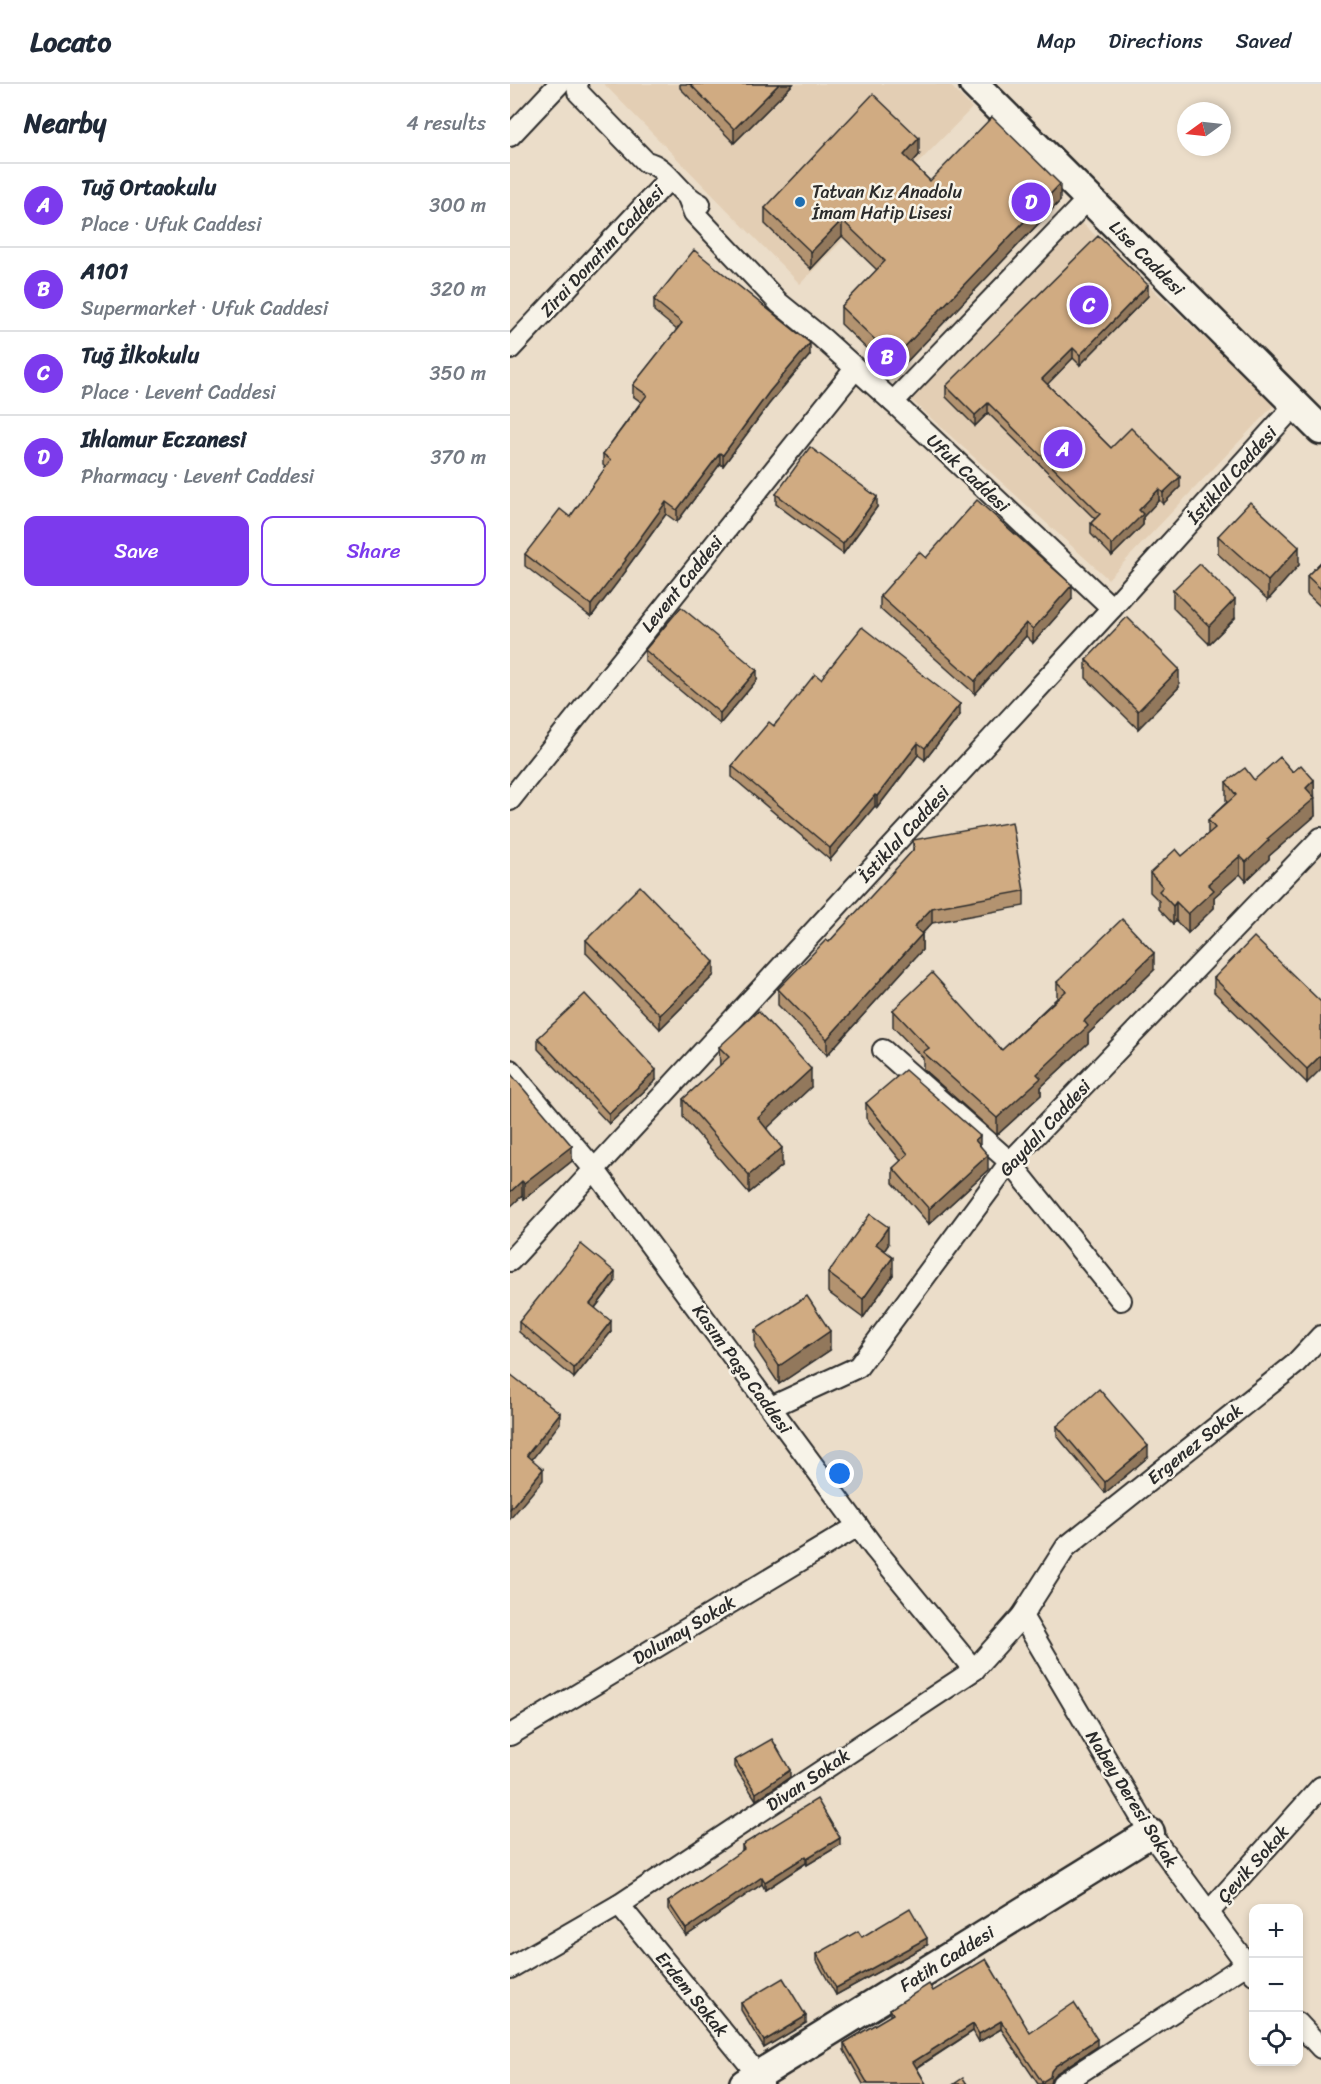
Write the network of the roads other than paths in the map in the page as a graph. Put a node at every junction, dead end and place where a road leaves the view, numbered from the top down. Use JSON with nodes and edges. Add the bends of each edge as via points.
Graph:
{"nodes":[{"id":1,"x":559,"y":84,"type":"edge"},
{"id":2,"x":577,"y":84,"type":"edge"},
{"id":3,"x":587,"y":84,"type":"edge"},
{"id":4,"x":974,"y":84,"type":"edge"},
{"id":5,"x":510,"y":136,"type":"edge"},
{"id":6,"x":655,"y":164,"type":"junction"},
{"id":7,"x":669,"y":179,"type":"junction"},
{"id":8,"x":1088,"y":199,"type":"junction"},
{"id":9,"x":510,"y":349,"type":"edge"},
{"id":10,"x":855,"y":369,"type":"junction"},
{"id":11,"x":893,"y":402,"type":"junction"},
{"id":12,"x":1295,"y":405,"type":"junction"},
{"id":13,"x":1321,"y":430,"type":"edge"},
{"id":14,"x":1112,"y":608,"type":"junction"},
{"id":15,"x":510,"y":800,"type":"edge"},
{"id":16,"x":1321,"y":838,"type":"edge"},
{"id":17,"x":883,"y":1050,"type":"dead end"},
{"id":18,"x":510,"y":1070,"type":"edge"},
{"id":19,"x":1010,"y":1162,"type":"junction"},
{"id":20,"x":594,"y":1169,"type":"junction"},
{"id":21,"x":510,"y":1260,"type":"edge"},
{"id":22,"x":1121,"y":1300,"type":"dead end"},
{"id":23,"x":1321,"y":1336,"type":"edge"},
{"id":24,"x":771,"y":1407,"type":"junction"},
{"id":25,"x":858,"y":1526,"type":"junction"},
{"id":26,"x":1066,"y":1548,"type":"joint"},
{"id":27,"x":1022,"y":1616,"type":"junction"},
{"id":28,"x":974,"y":1670,"type":"junction"},
{"id":29,"x":510,"y":1736,"type":"edge"},
{"id":30,"x":1321,"y":1787,"type":"edge"},
{"id":31,"x":1150,"y":1833,"type":"junction"},
{"id":32,"x":619,"y":1905,"type":"junction"},
{"id":33,"x":1208,"y":1913,"type":"junction"},
{"id":34,"x":510,"y":1968,"type":"edge"},
{"id":35,"x":1249,"y":1969,"type":"edge"},
{"id":36,"x":1303,"y":2028,"type":"edge"},
{"id":37,"x":1321,"y":2048,"type":"edge"},
{"id":38,"x":755,"y":2081,"type":"edge"},
{"id":39,"x":1062,"y":2084,"type":"edge"}],
"edges":[{"from":1,"to":5,"type":"street"},
{"from":2,"to":6,"type":"street","name":"Ufuk Caddesi","via":[[578,92],[646,162]]},
{"from":3,"to":6,"type":"street","name":"Ufuk Caddesi","via":[[655,154]]},
{"from":4,"to":8,"type":"street","name":"Lise Caddesi"},
{"from":6,"to":7,"type":"street","name":"Ufuk Caddesi"},
{"from":7,"to":9,"type":"street","name":"Zirai Donatım Caddesi"},
{"from":7,"to":10,"type":"street","name":"Ufuk Caddesi","via":[[689,200],[694,213],[779,303]]},
{"from":8,"to":11,"type":"street"},
{"from":8,"to":12,"type":"street","name":"Lise Caddesi"},
{"from":10,"to":11,"type":"street","name":"Ufuk Caddesi"},
{"from":10,"to":15,"type":"street","name":"Levent Caddesi"},
{"from":11,"to":14,"type":"street","name":"Ufuk Caddesi"},
{"from":12,"to":13,"type":"street","name":"Lise Caddesi"},
{"from":12,"to":14,"type":"street","name":"İstiklal Caddesi"},
{"from":14,"to":20,"type":"street","name":"İstiklal Caddesi"},
{"from":16,"to":19,"type":"street","name":"Gaydalı Caddesi"},
{"from":17,"to":19,"type":"street"},
{"from":18,"to":20,"type":"street","name":"Kasım Paşa Caddesi"},
{"from":19,"to":22,"type":"street"},
{"from":19,"to":24,"type":"street","name":"Gaydalı Caddesi","via":[[858,1367]]},
{"from":20,"to":21,"type":"street","name":"İstiklal Caddesi"},
{"from":20,"to":24,"type":"street","name":"Kasım Paşa Caddesi"},
{"from":23,"to":26,"type":"street","name":"Ergenez Sokak","via":[[1294,1365]]},
{"from":24,"to":25,"type":"street","name":"Kasım Paşa Caddesi"},
{"from":25,"to":28,"type":"street","name":"Kasım Paşa Caddesi"},
{"from":25,"to":29,"type":"street","name":"Dolunay Sokak"},
{"from":26,"to":27,"type":"street","name":"Divan Sokak"},
{"from":27,"to":28,"type":"street","name":"Divan Sokak"},
{"from":27,"to":31,"type":"street","name":"Nabey Deresi Sokak"},
{"from":28,"to":32,"type":"street","name":"Divan Sokak"},
{"from":30,"to":33,"type":"street","name":"Çevik Sokak"},
{"from":31,"to":33,"type":"street","name":"Nabey Deresi Sokak"},
{"from":31,"to":38,"type":"street","name":"Fatih Caddesi"},
{"from":32,"to":34,"type":"street","name":"Divan Sokak"},
{"from":32,"to":38,"type":"street","name":"Erdem Sokak"},
{"from":33,"to":35,"type":"street","name":"Nabey Deresi Sokak"},
{"from":35,"to":39,"type":"street"},
{"from":36,"to":37,"type":"street"}]}
